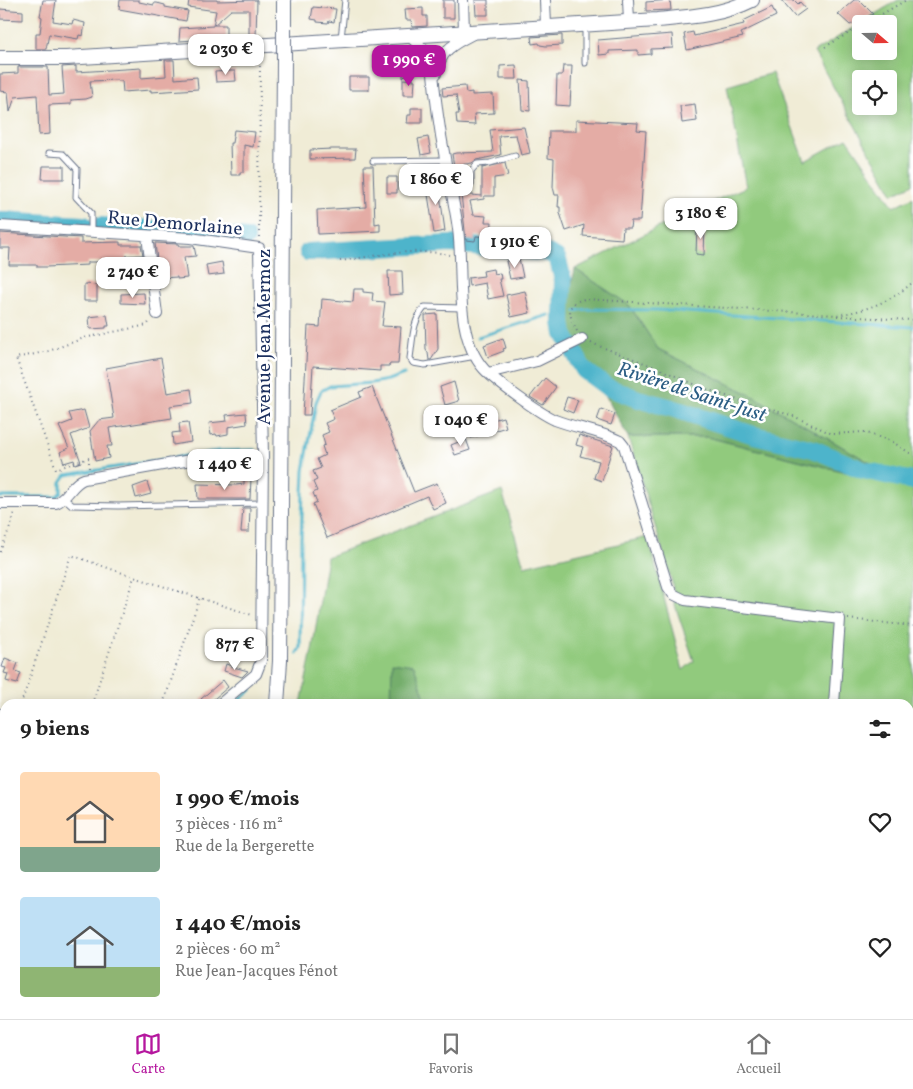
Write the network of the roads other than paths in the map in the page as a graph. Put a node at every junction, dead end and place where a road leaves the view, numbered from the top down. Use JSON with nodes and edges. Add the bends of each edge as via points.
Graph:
{"nodes":[{"id":1,"x":284,"y":0,"type":"edge"},
{"id":2,"x":345,"y":0,"type":"edge"},
{"id":3,"x":463,"y":0,"type":"edge"},
{"id":4,"x":545,"y":0,"type":"edge"},
{"id":5,"x":628,"y":0,"type":"edge"},
{"id":6,"x":752,"y":0,"type":"edge"},
{"id":7,"x":629,"y":21,"type":"junction"},
{"id":8,"x":585,"y":23,"type":"junction"},
{"id":9,"x":546,"y":26,"type":"junction"},
{"id":10,"x":482,"y":30,"type":"junction"},
{"id":11,"x":464,"y":32,"type":"junction"},
{"id":12,"x":409,"y":36,"type":"junction"},
{"id":13,"x":341,"y":40,"type":"junction"},
{"id":14,"x":0,"y":58,"type":"edge"},
{"id":15,"x":584,"y":63,"type":"dead end"},
{"id":16,"x":435,"y":90,"type":"junction"},
{"id":17,"x":49,"y":153,"type":"dead end"},
{"id":18,"x":515,"y":156,"type":"dead end"},
{"id":19,"x":445,"y":160,"type":"junction"},
{"id":20,"x":373,"y":161,"type":"dead end"},
{"id":21,"x":450,"y":187,"type":"junction"},
{"id":22,"x":0,"y":226,"type":"edge"},
{"id":23,"x":91,"y":232,"type":"junction"},
{"id":24,"x":148,"y":236,"type":"junction"},
{"id":25,"x":462,"y":308,"type":"junction"},
{"id":26,"x":157,"y":314,"type":"road end"},
{"id":27,"x":574,"y":344,"type":"road end"},
{"id":28,"x":476,"y":356,"type":"junction"},
{"id":29,"x":488,"y":372,"type":"junction"},
{"id":30,"x":263,"y":456,"type":"junction"},
{"id":31,"x":64,"y":498,"type":"junction"},
{"id":32,"x":0,"y":502,"type":"edge"},
{"id":33,"x":262,"y":503,"type":"junction"},
{"id":34,"x":226,"y":699,"type":"edge"},
{"id":35,"x":277,"y":699,"type":"edge"},
{"id":36,"x":834,"y":699,"type":"edge"}],
"edges":[{"from":1,"to":35,"type":"street","name":"Avenue Jean Mermoz","bridge":true},
{"from":2,"to":13,"type":"lane"},
{"from":3,"to":11,"type":"street"},
{"from":4,"to":9,"type":"street"},
{"from":5,"to":7,"type":"street"},
{"from":6,"to":7,"type":"street","via":[[705,15]]},
{"from":7,"to":8,"type":"street"},
{"from":8,"to":9,"type":"street"},
{"from":8,"to":15,"type":"lane"},
{"from":9,"to":10,"type":"street"},
{"from":10,"to":11,"type":"street"},
{"from":10,"to":16,"type":"street","via":[[443,54]]},
{"from":11,"to":12,"type":"street"},
{"from":12,"to":13,"type":"street"},
{"from":12,"to":16,"type":"street","via":[[430,57]]},
{"from":13,"to":14,"type":"street","via":[[66,58]]},
{"from":16,"to":19,"type":"street"},
{"from":17,"to":23,"type":"lane","via":[[63,154],[77,169],[76,196],[91,213]]},
{"from":18,"to":21,"type":"lane","via":[[477,164],[471,171],[471,184]]},
{"from":19,"to":20,"type":"lane"},
{"from":19,"to":21,"type":"street"},
{"from":21,"to":25,"type":"street","via":[[459,238]]},
{"from":22,"to":23,"type":"street","name":"Rue Demorlaine"},
{"from":23,"to":24,"type":"street","name":"Rue Demorlaine"},
{"from":24,"to":26,"type":"street"},
{"from":24,"to":30,"type":"street","name":"Rue Demorlaine","via":[[259,248]]},
{"from":25,"to":28,"type":"street"},
{"from":25,"to":28,"type":"lane","via":[[425,307],[414,324],[410,358],[413,363],[425,366]]},
{"from":27,"to":29,"type":"street","via":[[537,361]]},
{"from":28,"to":29,"type":"street"},
{"from":29,"to":36,"type":"street","via":[[544,414],[620,441],[668,587],[676,596],[685,600],[840,619]]},
{"from":30,"to":31,"type":"street","via":[[190,460],[84,479],[77,482]]},
{"from":30,"to":33,"type":"street","name":"Rue Demorlaine"},
{"from":31,"to":32,"type":"street","via":[[56,503]]},
{"from":31,"to":33,"type":"lane","via":[[72,505],[81,506]]},
{"from":33,"to":34,"type":"street","name":"Rue Demorlaine","via":[[261,661],[254,677]]}]}
